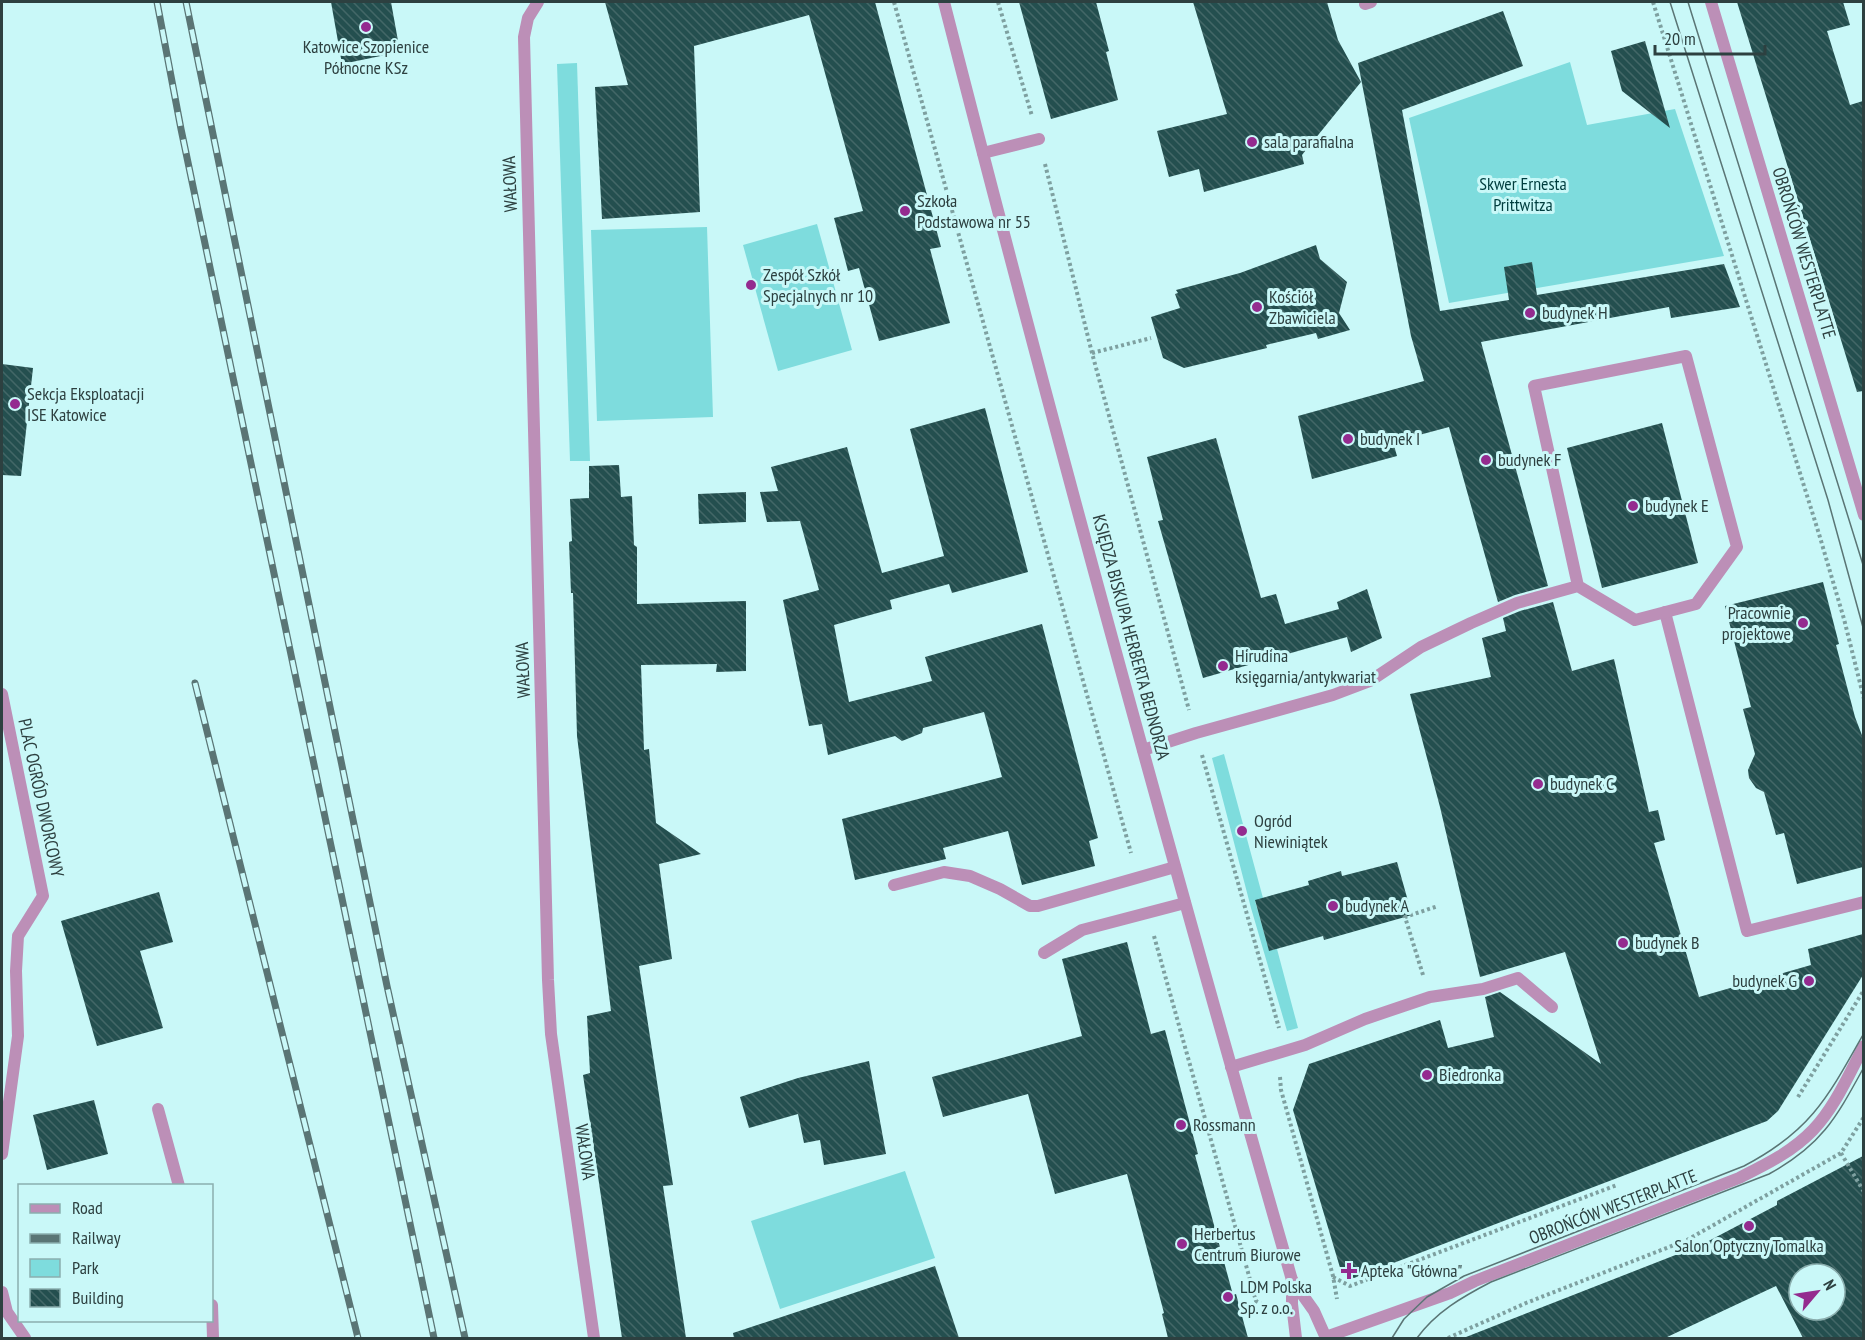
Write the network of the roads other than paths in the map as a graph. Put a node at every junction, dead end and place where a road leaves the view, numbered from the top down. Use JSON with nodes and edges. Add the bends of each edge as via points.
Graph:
{"nodes":[{"id":1,"x":538,"y":2,"type":"edge"},
{"id":2,"x":944,"y":2,"type":"edge"},
{"id":3,"x":1711,"y":2,"type":"edge"},
{"id":4,"x":1039,"y":139,"type":"road end"},
{"id":5,"x":982,"y":153,"type":"junction"},
{"id":6,"x":1863,"y":515,"type":"edge"},
{"id":7,"x":1578,"y":586,"type":"junction"},
{"id":8,"x":1665,"y":612,"type":"junction"},
{"id":9,"x":2,"y":694,"type":"edge"},
{"id":10,"x":1143,"y":750,"type":"junction"},
{"id":11,"x":1175,"y":867,"type":"junction"},
{"id":12,"x":894,"y":885,"type":"dead end"},
{"id":13,"x":1863,"y":902,"type":"edge"},
{"id":14,"x":1185,"y":903,"type":"junction"},
{"id":15,"x":1044,"y":953,"type":"dead end"},
{"id":16,"x":1552,"y":1007,"type":"dead end"},
{"id":17,"x":1863,"y":1046,"type":"edge"},
{"id":18,"x":1231,"y":1067,"type":"junction"},
{"id":19,"x":158,"y":1109,"type":"dead end"},
{"id":20,"x":2,"y":1154,"type":"edge"},
{"id":21,"x":179,"y":1184,"type":"edge"},
{"id":22,"x":1292,"y":1280,"type":"junction"},
{"id":23,"x":2,"y":1292,"type":"edge"},
{"id":24,"x":213,"y":1322,"type":"edge"},
{"id":25,"x":25,"y":1338,"type":"edge"},
{"id":26,"x":213,"y":1338,"type":"edge"},
{"id":27,"x":594,"y":1338,"type":"edge"},
{"id":28,"x":1296,"y":1338,"type":"edge"},
{"id":29,"x":1326,"y":1338,"type":"edge"}],
"edges":[{"from":1,"to":27,"type":"street","name":"WAŁOWA","via":[[528,18],[524,37],[548,980],[552,1045]]},
{"from":2,"to":5,"type":"street","name":"KSIĘDZA BISKUPA HERBERTA BEDNORZA"},
{"from":3,"to":6,"type":"street","name":"OBROŃCÓW WESTERPLATTE"},
{"from":4,"to":5,"type":"street"},
{"from":5,"to":10,"type":"street","name":"KSIĘDZA BISKUPA HERBERTA BEDNORZA"},
{"from":7,"to":8,"type":"street","via":[[1635,620]]},
{"from":7,"to":8,"type":"street","via":[[1534,386],[1686,356],[1737,547],[1696,604]]},
{"from":7,"to":10,"type":"street","via":[[1516,603],[1471,623],[1421,647],[1370,681],[1333,695]]},
{"from":8,"to":13,"type":"street","via":[[1747,932]]},
{"from":9,"to":20,"type":"street","name":"PLAC OGRÓD DWORCOWY","via":[[43,896],[18,936],[18,1036]]},
{"from":10,"to":11,"type":"street","name":"KSIĘDZA BISKUPA HERBERTA BEDNORZA"},
{"from":11,"to":12,"type":"street","via":[[1038,906],[1030,906],[970,876],[944,872]]},
{"from":11,"to":14,"type":"street","name":"KSIĘDZA BISKUPA HERBERTA BEDNORZA"},
{"from":14,"to":15,"type":"street","via":[[1082,930]]},
{"from":14,"to":18,"type":"street","name":"KSIĘDZA BISKUPA HERBERTA BEDNORZA"},
{"from":16,"to":18,"type":"street","via":[[1518,978],[1365,1018],[1305,1045]]},
{"from":17,"to":29,"type":"street","name":"OBROŃCÓW WESTERPLATTE","via":[[1835,1100],[1814,1129],[1767,1164],[1450,1293]]},
{"from":18,"to":22,"type":"street","name":"KSIĘDZA BISKUPA HERBERTA BEDNORZA"},
{"from":19,"to":21,"type":"street"},
{"from":22,"to":28,"type":"street","name":"KSIĘDZA BISKUPA HERBERTA BEDNORZA"},
{"from":22,"to":29,"type":"street","name":"KSIĘDZA BISKUPA HERBERTA BEDNORZA","via":[[1314,1311]]},
{"from":23,"to":25,"type":"street","via":[[7,1312]]},
{"from":24,"to":26,"type":"street"}]}
